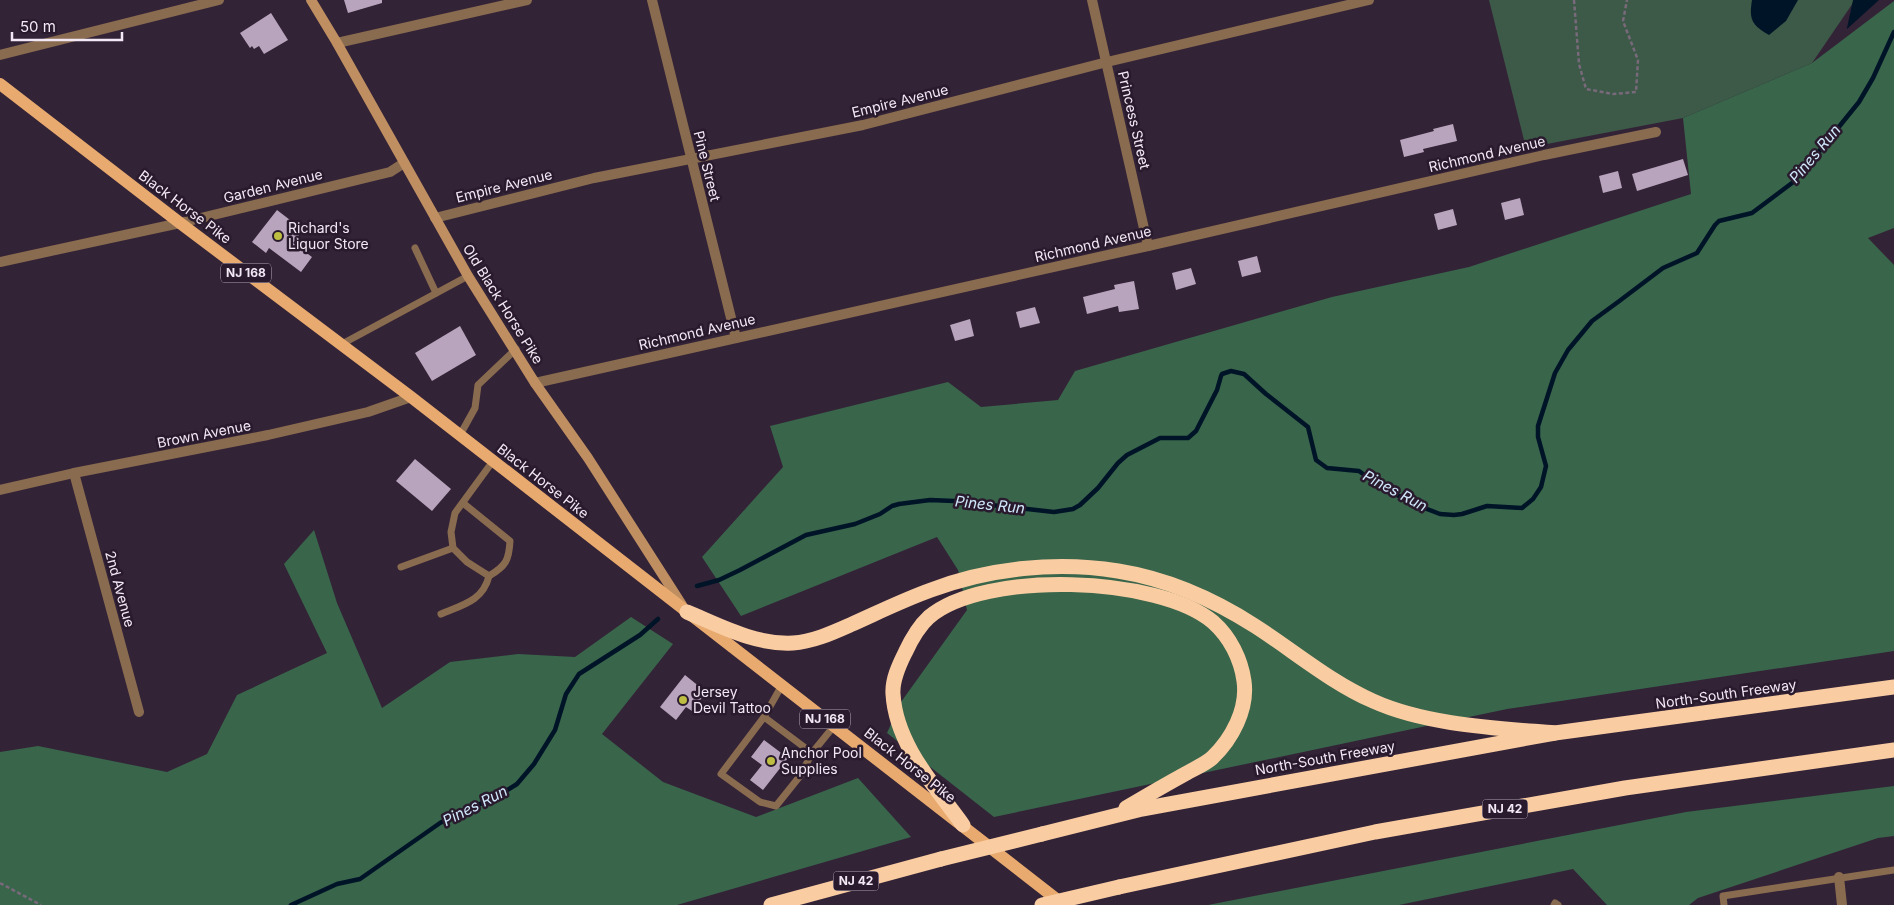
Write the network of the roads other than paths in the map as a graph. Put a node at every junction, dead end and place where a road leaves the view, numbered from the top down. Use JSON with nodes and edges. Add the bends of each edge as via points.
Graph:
{"nodes":[{"id":1,"x":219,"y":0,"type":"edge"},
{"id":2,"x":311,"y":0,"type":"edge"},
{"id":3,"x":526,"y":0,"type":"edge"},
{"id":4,"x":652,"y":0,"type":"edge"},
{"id":5,"x":1092,"y":0,"type":"edge"},
{"id":6,"x":1369,"y":0,"type":"edge"},
{"id":7,"x":337,"y":43,"type":"junction"},
{"id":8,"x":0,"y":55,"type":"edge"},
{"id":9,"x":1107,"y":62,"type":"junction"},
{"id":10,"x":0,"y":84,"type":"edge"},
{"id":11,"x":1656,"y":132,"type":"dead end"},
{"id":12,"x":692,"y":159,"type":"junction"},
{"id":13,"x":404,"y":163,"type":"junction"},
{"id":14,"x":435,"y":218,"type":"junction"},
{"id":15,"x":180,"y":223,"type":"junction"},
{"id":16,"x":1148,"y":246,"type":"junction"},
{"id":17,"x":416,"y":248,"type":"dead end"},
{"id":18,"x":0,"y":262,"type":"edge"},
{"id":19,"x":468,"y":276,"type":"junction"},
{"id":20,"x":436,"y":293,"type":"junction"},
{"id":21,"x":736,"y":338,"type":"junction"},
{"id":22,"x":342,"y":344,"type":"junction"},
{"id":23,"x":516,"y":349,"type":"junction"},
{"id":24,"x":535,"y":382,"type":"junction"},
{"id":25,"x":411,"y":397,"type":"junction"},
{"id":26,"x":460,"y":435,"type":"junction"},
{"id":27,"x":493,"y":461,"type":"junction"},
{"id":28,"x":74,"y":473,"type":"junction"},
{"id":29,"x":0,"y":490,"type":"edge"},
{"id":30,"x":463,"y":503,"type":"junction"},
{"id":31,"x":453,"y":548,"type":"junction"},
{"id":32,"x":401,"y":567,"type":"dead end"},
{"id":33,"x":489,"y":576,"type":"junction"},
{"id":34,"x":687,"y":612,"type":"junction"},
{"id":35,"x":441,"y":614,"type":"dead end"},
{"id":36,"x":782,"y":685,"type":"junction"},
{"id":37,"x":1894,"y":687,"type":"edge"},
{"id":38,"x":139,"y":712,"type":"dead end"},
{"id":39,"x":764,"y":717,"type":"junction"},
{"id":40,"x":834,"y":726,"type":"junction"},
{"id":41,"x":1555,"y":734,"type":"junction"},
{"id":42,"x":1894,"y":750,"type":"edge"},
{"id":43,"x":812,"y":753,"type":"junction"},
{"id":44,"x":1109,"y":817,"type":"junction"},
{"id":45,"x":963,"y":825,"type":"junction"},
{"id":46,"x":1894,"y":870,"type":"edge"},
{"id":47,"x":1839,"y":878,"type":"junction"},
{"id":48,"x":771,"y":905,"type":"edge"},
{"id":49,"x":1042,"y":905,"type":"edge"},
{"id":50,"x":1064,"y":905,"type":"edge"},
{"id":51,"x":1554,"y":905,"type":"edge"},
{"id":52,"x":1558,"y":905,"type":"edge"},
{"id":53,"x":1724,"y":905,"type":"edge"},
{"id":54,"x":1842,"y":905,"type":"edge"}],
"edges":[{"from":1,"to":8,"type":"street"},
{"from":2,"to":7,"type":"street","name":"Old Black Horse Pike"},
{"from":3,"to":7,"type":"street"},
{"from":4,"to":12,"type":"street","name":"Pine Street"},
{"from":5,"to":9,"type":"street","name":"Princess Street"},
{"from":6,"to":9,"type":"street","name":"Empire Avenue"},
{"from":7,"to":13,"type":"street","name":"Old Black Horse Pike"},
{"from":9,"to":12,"type":"street","name":"Empire Avenue","via":[[863,124]]},
{"from":9,"to":16,"type":"street","name":"Princess Street"},
{"from":10,"to":15,"type":"main road","name":"Black Horse Pike","number":"NJ 168"},
{"from":11,"to":16,"type":"street","name":"Richmond Avenue","via":[[1544,154]]},
{"from":12,"to":14,"type":"street","name":"Empire Avenue","via":[[594,178]]},
{"from":12,"to":21,"type":"street","name":"Pine Street"},
{"from":13,"to":14,"type":"street","name":"Old Black Horse Pike"},
{"from":13,"to":15,"type":"street","name":"Garden Avenue","via":[[390,172]]},
{"from":14,"to":19,"type":"street","name":"Old Black Horse Pike"},
{"from":15,"to":18,"type":"street","name":"Garden Avenue"},
{"from":15,"to":22,"type":"main road","name":"Black Horse Pike","number":"NJ 168"},
{"from":16,"to":21,"type":"street","name":"Richmond Avenue"},
{"from":17,"to":20,"type":"lane"},
{"from":19,"to":20,"type":"lane"},
{"from":19,"to":23,"type":"street","name":"Old Black Horse Pike"},
{"from":20,"to":22,"type":"lane"},
{"from":21,"to":24,"type":"street","name":"Richmond Avenue"},
{"from":22,"to":25,"type":"main road","name":"Black Horse Pike","number":"NJ 168"},
{"from":23,"to":24,"type":"street","name":"Old Black Horse Pike"},
{"from":23,"to":26,"type":"lane","via":[[478,385],[475,408]]},
{"from":24,"to":34,"type":"street","name":"Old Black Horse Pike"},
{"from":25,"to":26,"type":"main road","name":"Black Horse Pike","number":"NJ 168"},
{"from":25,"to":28,"type":"street","name":"Brown Avenue","via":[[368,412],[277,433]]},
{"from":26,"to":27,"type":"main road","name":"Black Horse Pike","number":"NJ 168"},
{"from":27,"to":30,"type":"lane"},
{"from":27,"to":34,"type":"main road","name":"Black Horse Pike","number":"NJ 168"},
{"from":28,"to":29,"type":"street","name":"Brown Avenue"},
{"from":28,"to":38,"type":"street","name":"2nd Avenue"},
{"from":30,"to":31,"type":"lane","via":[[455,513],[451,532]]},
{"from":30,"to":33,"type":"lane","via":[[510,541],[510,556],[501,569]]},
{"from":31,"to":32,"type":"lane"},
{"from":31,"to":33,"type":"lane"},
{"from":33,"to":35,"type":"lane","via":[[486,587],[473,601]]},
{"from":34,"to":36,"type":"main road","name":"Black Horse Pike","number":"NJ 168"},
{"from":34,"to":41,"type":"highway","via":[[766,642],[794,643],[825,636],[931,590],[984,574],[1070,567],[1118,571],[1161,580],[1208,598],[1344,686],[1407,714]]},
{"from":36,"to":39,"type":"lane"},
{"from":36,"to":40,"type":"main road","name":"Black Horse Pike","number":"NJ 168"},
{"from":37,"to":41,"type":"highway","name":"North-South Freeway","number":"NJ 42"},
{"from":39,"to":43,"type":"lane"},
{"from":39,"to":43,"type":"lane","via":[[721,774],[760,802],[776,806],[800,776]]},
{"from":40,"to":43,"type":"lane"},
{"from":40,"to":45,"type":"main road","name":"Black Horse Pike","number":"NJ 168"},
{"from":41,"to":44,"type":"highway","name":"North-South Freeway","number":"NJ 42","via":[[1291,780]]},
{"from":42,"to":49,"type":"highway","number":"NJ 42","bridge":true,"via":[[1625,788],[1375,832]]},
{"from":44,"to":45,"type":"highway","via":[[1211,759],[1229,740],[1242,708],[1245,688],[1242,669],[1227,637],[1214,623],[1183,605],[1144,593],[1094,585],[1033,586],[986,592],[953,603],[930,617],[911,639],[898,667],[893,693],[898,720],[910,750]]},
{"from":44,"to":48,"type":"highway","name":"North-South Freeway","number":"NJ 42","bridge":true},
{"from":45,"to":50,"type":"main road","name":"Black Horse Pike","number":"NJ 168"},
{"from":46,"to":47,"type":"lane"},
{"from":47,"to":53,"type":"lane","via":[[1723,896]]},
{"from":47,"to":54,"type":"street"},
{"from":51,"to":52,"type":"lane"}]}
